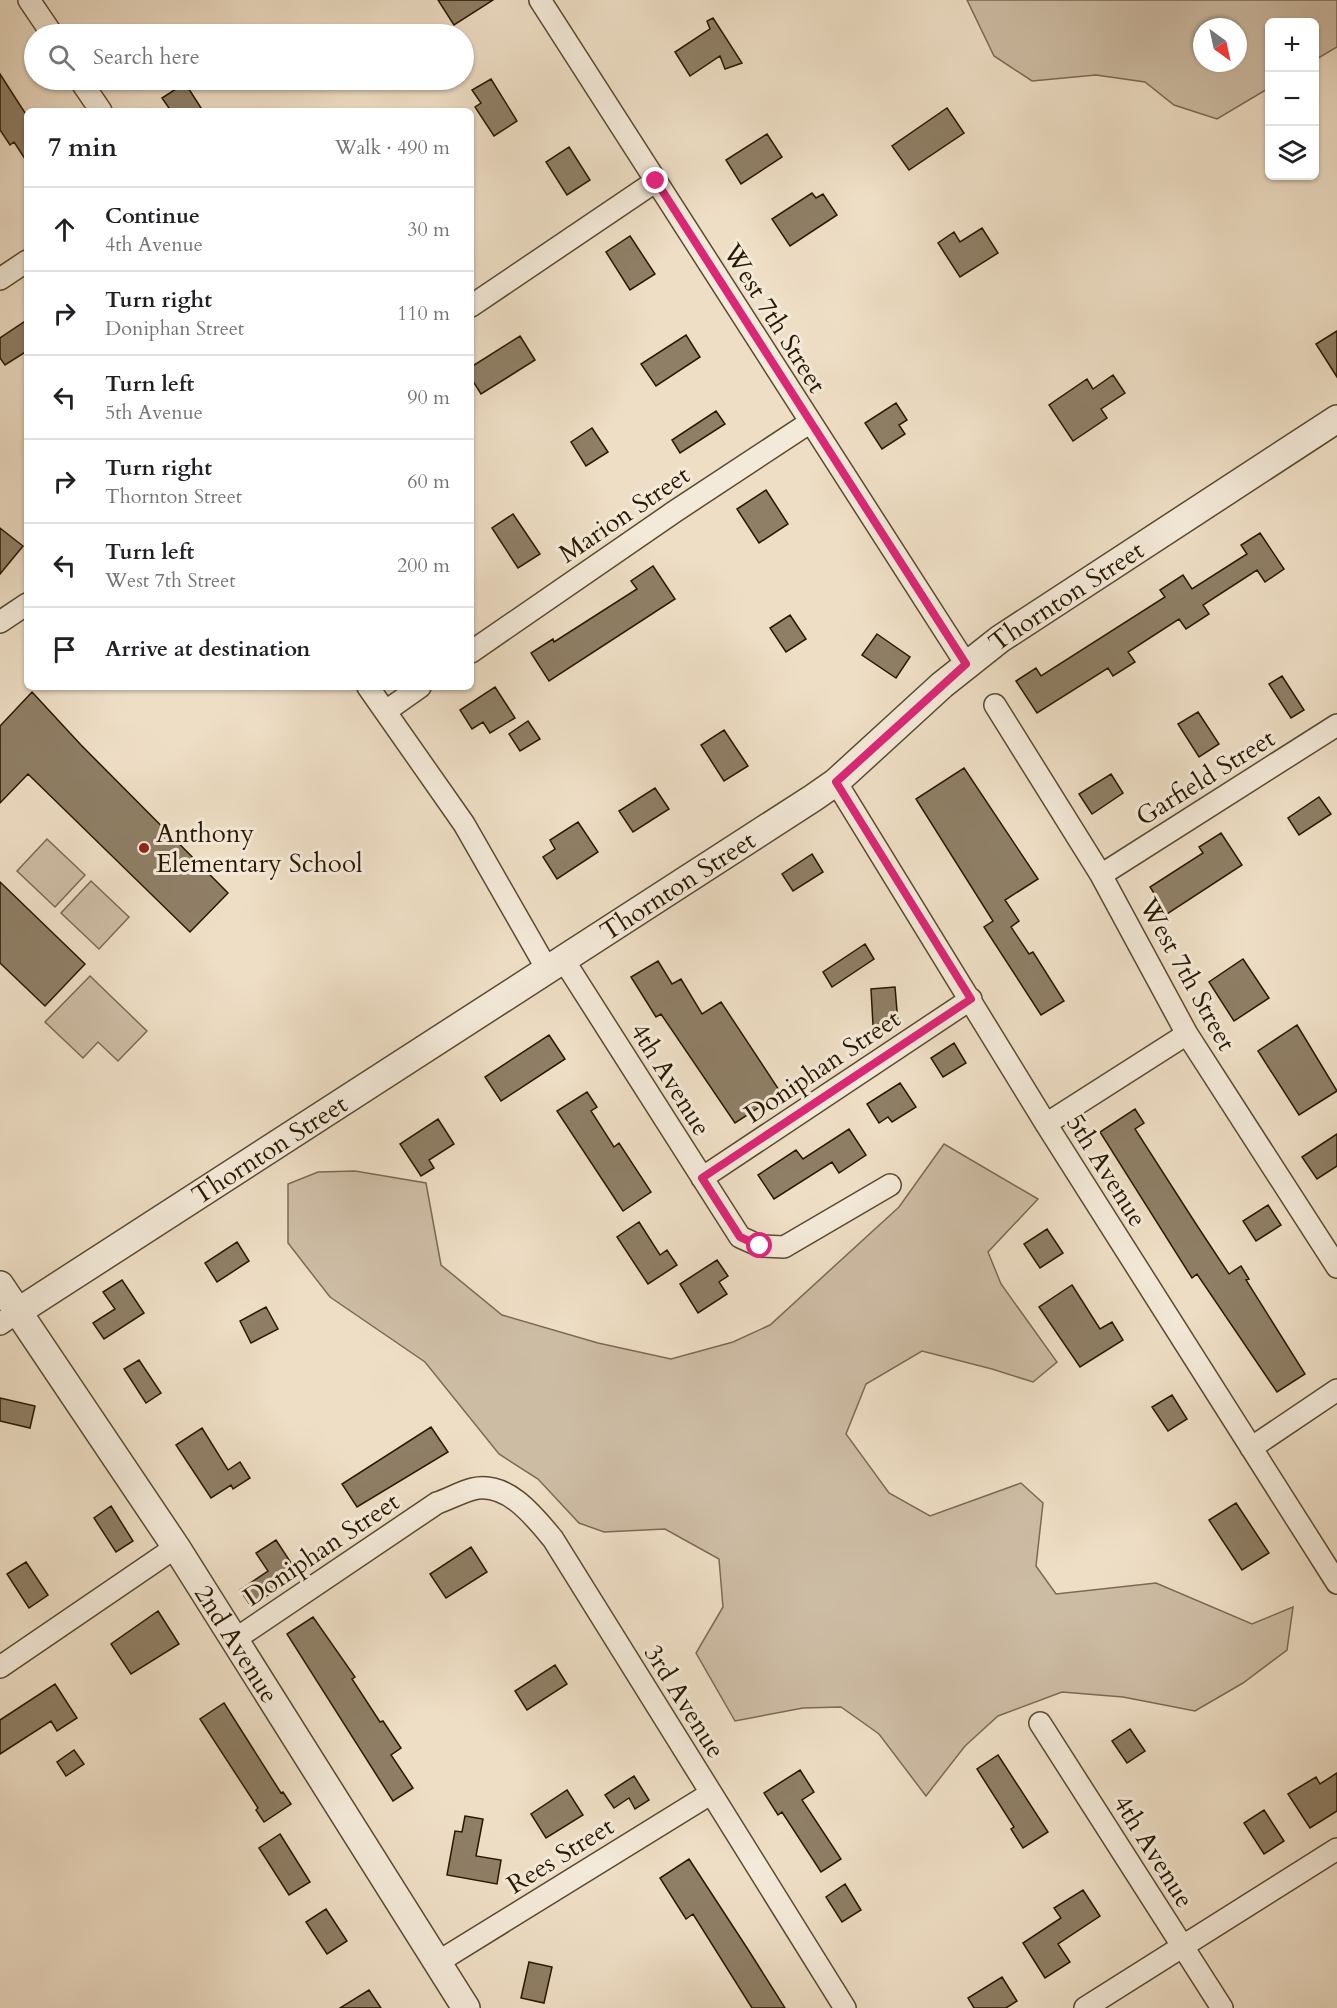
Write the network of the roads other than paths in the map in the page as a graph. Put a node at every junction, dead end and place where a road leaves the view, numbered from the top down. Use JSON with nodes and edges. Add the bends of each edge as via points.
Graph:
{"nodes":[{"id":1,"x":29,"y":0,"type":"edge"},
{"id":2,"x":540,"y":0,"type":"edge"},
{"id":3,"x":45,"y":24,"type":"edge"},
{"id":4,"x":86,"y":90,"type":"edge"},
{"id":5,"x":98,"y":108,"type":"edge"},
{"id":6,"x":656,"y":181,"type":"junction"},
{"id":7,"x":24,"y":263,"type":"edge"},
{"id":8,"x":0,"y":279,"type":"edge"},
{"id":9,"x":474,"y":304,"type":"edge"},
{"id":10,"x":1337,"y":419,"type":"edge"},
{"id":11,"x":809,"y":423,"type":"junction"},
{"id":12,"x":24,"y":606,"type":"edge"},
{"id":13,"x":0,"y":622,"type":"edge"},
{"id":14,"x":474,"y":650,"type":"edge"},
{"id":15,"x":966,"y":664,"type":"junction"},
{"id":16,"x":370,"y":690,"type":"edge"},
{"id":17,"x":416,"y":690,"type":"edge"},
{"id":18,"x":995,"y":705,"type":"dead end"},
{"id":19,"x":386,"y":711,"type":"junction"},
{"id":20,"x":1336,"y":727,"type":"edge"},
{"id":21,"x":836,"y":782,"type":"junction"},
{"id":22,"x":1101,"y":875,"type":"junction"},
{"id":23,"x":555,"y":964,"type":"junction"},
{"id":24,"x":971,"y":999,"type":"junction"},
{"id":25,"x":1187,"y":1034,"type":"junction"},
{"id":26,"x":1046,"y":1124,"type":"junction"},
{"id":27,"x":702,"y":1178,"type":"junction"},
{"id":28,"x":890,"y":1185,"type":"dead end"},
{"id":29,"x":1337,"y":1267,"type":"edge"},
{"id":30,"x":0,"y":1285,"type":"edge"},
{"id":31,"x":9,"y":1318,"type":"edge"},
{"id":32,"x":1337,"y":1390,"type":"edge"},
{"id":33,"x":1251,"y":1448,"type":"junction"},
{"id":34,"x":437,"y":1503,"type":"joint"},
{"id":35,"x":176,"y":1547,"type":"junction"},
{"id":36,"x":1337,"y":1583,"type":"edge"},
{"id":37,"x":234,"y":1640,"type":"junction"},
{"id":38,"x":0,"y":1667,"type":"edge"},
{"id":39,"x":1040,"y":1723,"type":"dead end"},
{"id":40,"x":710,"y":1794,"type":"junction"},
{"id":41,"x":1337,"y":1849,"type":"edge"},
{"id":42,"x":1182,"y":1946,"type":"junction"},
{"id":43,"x":438,"y":1962,"type":"junction"},
{"id":44,"x":466,"y":2008,"type":"edge"},
{"id":45,"x":844,"y":2008,"type":"edge"},
{"id":46,"x":1085,"y":2008,"type":"edge"},
{"id":47,"x":1222,"y":2008,"type":"edge"}],
"edges":[{"from":1,"to":3,"type":"street"},
{"from":2,"to":6,"type":"street","name":"West 7th Street"},
{"from":4,"to":5,"type":"street"},
{"from":6,"to":9,"type":"street"},
{"from":6,"to":11,"type":"street","name":"West 7th Street"},
{"from":7,"to":8,"type":"street"},
{"from":10,"to":15,"type":"street","name":"Thornton Street"},
{"from":11,"to":14,"type":"street","name":"Marion Street"},
{"from":11,"to":15,"type":"street","name":"West 7th Street"},
{"from":12,"to":13,"type":"street"},
{"from":15,"to":21,"type":"street","name":"Thornton Street"},
{"from":16,"to":19,"type":"street","name":"4th Avenue"},
{"from":17,"to":19,"type":"street"},
{"from":18,"to":22,"type":"street","name":"West 7th Street"},
{"from":19,"to":23,"type":"street","name":"4th Avenue"},
{"from":20,"to":22,"type":"street","name":"Garfield Street"},
{"from":21,"to":23,"type":"street","name":"Thornton Street"},
{"from":21,"to":24,"type":"street","name":"5th Avenue"},
{"from":22,"to":25,"type":"street","name":"West 7th Street"},
{"from":23,"to":27,"type":"street","name":"4th Avenue"},
{"from":23,"to":31,"type":"street","name":"Thornton Street"},
{"from":24,"to":26,"type":"street","name":"5th Avenue"},
{"from":24,"to":27,"type":"street","name":"Doniphan Street"},
{"from":25,"to":26,"type":"street"},
{"from":25,"to":29,"type":"street","name":"West 7th Street"},
{"from":26,"to":33,"type":"street","name":"5th Avenue"},
{"from":27,"to":28,"type":"street","name":"4th Avenue","via":[[740,1237],[760,1246],[784,1247]]},
{"from":30,"to":31,"type":"street","name":"2nd Avenue"},
{"from":31,"to":35,"type":"street","name":"2nd Avenue"},
{"from":32,"to":33,"type":"street"},
{"from":33,"to":36,"type":"street","name":"5th Avenue"},
{"from":34,"to":37,"type":"street","name":"Doniphan Street"},
{"from":34,"to":40,"type":"street","name":"3rd Avenue","via":[[475,1489],[504,1492],[536,1518],[553,1539]]},
{"from":35,"to":37,"type":"street","name":"2nd Avenue"},
{"from":35,"to":38,"type":"street"},
{"from":37,"to":43,"type":"street","name":"2nd Avenue"},
{"from":39,"to":42,"type":"street","name":"4th Avenue"},
{"from":40,"to":43,"type":"street","name":"Rees Street"},
{"from":40,"to":45,"type":"street","name":"3rd Avenue"},
{"from":41,"to":42,"type":"street"},
{"from":42,"to":46,"type":"street"},
{"from":42,"to":47,"type":"street","name":"4th Avenue"},
{"from":43,"to":44,"type":"street","name":"2nd Avenue"}]}
